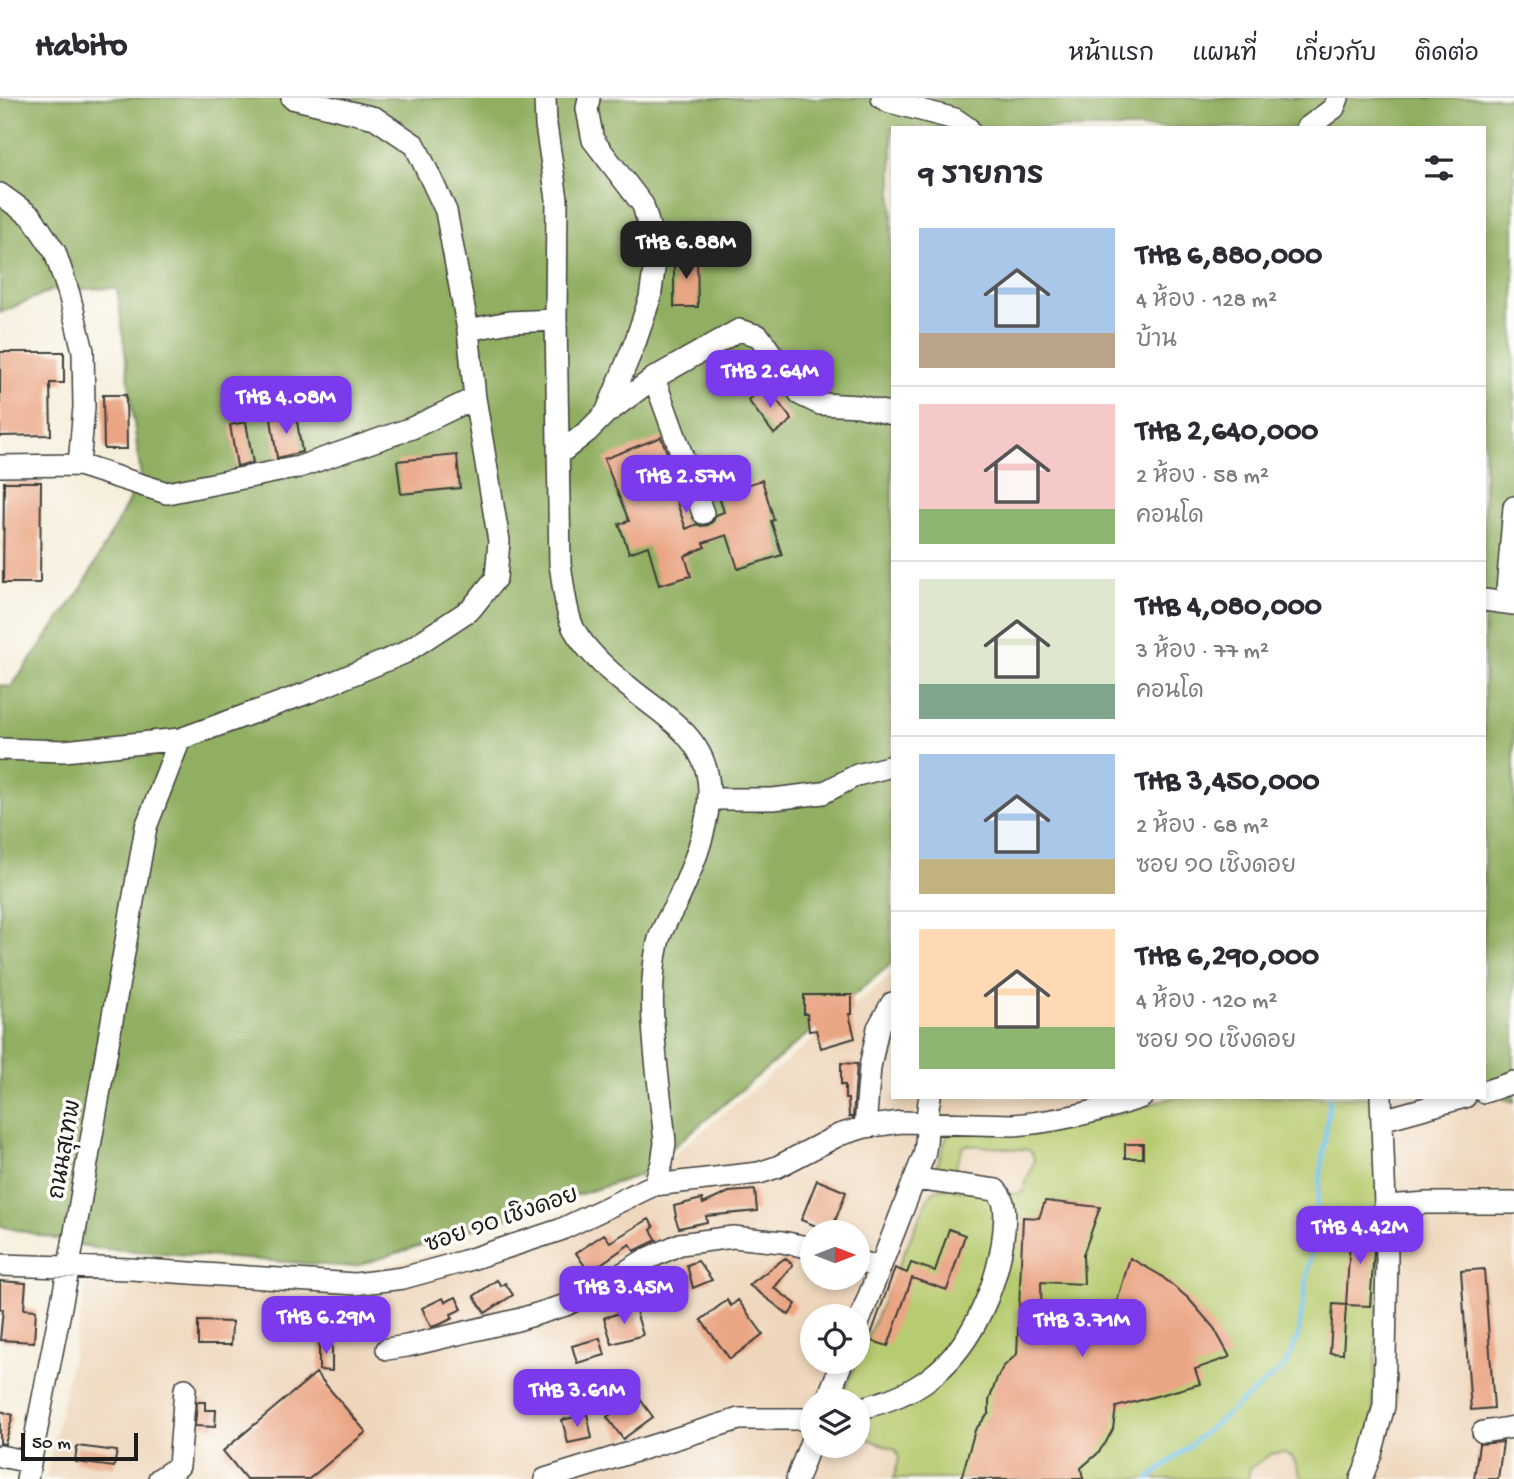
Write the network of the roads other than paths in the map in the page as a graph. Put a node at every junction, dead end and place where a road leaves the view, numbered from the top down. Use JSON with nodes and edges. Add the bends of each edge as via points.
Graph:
{"nodes":[{"id":1,"x":292,"y":98,"type":"edge"},
{"id":2,"x":545,"y":98,"type":"edge"},
{"id":3,"x":589,"y":98,"type":"edge"},
{"id":4,"x":882,"y":98,"type":"edge"},
{"id":5,"x":1338,"y":98,"type":"edge"},
{"id":6,"x":965,"y":126,"type":"edge"},
{"id":7,"x":1310,"y":126,"type":"edge"},
{"id":8,"x":0,"y":194,"type":"edge"},
{"id":9,"x":556,"y":320,"type":"junction"},
{"id":10,"x":468,"y":330,"type":"junction"},
{"id":11,"x":654,"y":378,"type":"junction"},
{"id":12,"x":475,"y":398,"type":"junction"},
{"id":13,"x":606,"y":413,"type":"junction"},
{"id":14,"x":891,"y":414,"type":"edge"},
{"id":15,"x":559,"y":454,"type":"junction"},
{"id":16,"x":79,"y":464,"type":"junction"},
{"id":17,"x":0,"y":466,"type":"edge"},
{"id":18,"x":1514,"y":507,"type":"edge"},
{"id":19,"x":703,"y":513,"type":"dead end"},
{"id":20,"x":1486,"y":600,"type":"edge"},
{"id":21,"x":1510,"y":603,"type":"edge"},
{"id":22,"x":180,"y":739,"type":"junction"},
{"id":23,"x":0,"y":749,"type":"edge"},
{"id":24,"x":891,"y":766,"type":"edge"},
{"id":25,"x":709,"y":799,"type":"junction"},
{"id":26,"x":891,"y":1005,"type":"edge"},
{"id":27,"x":1514,"y":1082,"type":"edge"},
{"id":28,"x":1486,"y":1091,"type":"edge"},
{"id":29,"x":930,"y":1099,"type":"edge"},
{"id":30,"x":1130,"y":1099,"type":"edge"},
{"id":31,"x":1381,"y":1099,"type":"edge"},
{"id":32,"x":1458,"y":1099,"type":"edge"},
{"id":33,"x":1106,"y":1103,"type":"edge"},
{"id":34,"x":1382,"y":1120,"type":"junction"},
{"id":35,"x":927,"y":1123,"type":"junction"},
{"id":36,"x":865,"y":1127,"type":"junction"},
{"id":37,"x":916,"y":1179,"type":"junction"},
{"id":38,"x":654,"y":1185,"type":"junction"},
{"id":39,"x":1514,"y":1203,"type":"edge"},
{"id":40,"x":1386,"y":1206,"type":"junction"},
{"id":41,"x":800,"y":1246,"type":"edge"},
{"id":42,"x":0,"y":1265,"type":"edge"},
{"id":43,"x":870,"y":1265,"type":"edge"},
{"id":44,"x":69,"y":1266,"type":"junction"},
{"id":45,"x":880,"y":1268,"type":"junction"},
{"id":46,"x":866,"y":1304,"type":"edge"},
{"id":47,"x":387,"y":1349,"type":"dead end"},
{"id":48,"x":186,"y":1389,"type":"dead end"},
{"id":49,"x":870,"y":1405,"type":"edge"},
{"id":50,"x":800,"y":1419,"type":"edge"},
{"id":51,"x":1514,"y":1427,"type":"edge"},
{"id":52,"x":1483,"y":1432,"type":"dead end"},
{"id":53,"x":0,"y":1456,"type":"edge"},
{"id":54,"x":805,"y":1458,"type":"edge"},
{"id":55,"x":28,"y":1470,"type":"edge"},
{"id":56,"x":159,"y":1479,"type":"edge"},
{"id":57,"x":545,"y":1479,"type":"edge"},
{"id":58,"x":797,"y":1479,"type":"edge"},
{"id":59,"x":1361,"y":1479,"type":"edge"}],
"edges":[{"from":1,"to":10,"type":"street","via":[[375,118],[415,145],[446,211]]},
{"from":2,"to":9,"type":"street","via":[[557,199]]},
{"from":3,"to":13,"type":"street","via":[[593,141],[643,205],[654,270],[636,340]]},
{"from":4,"to":6,"type":"street"},
{"from":5,"to":7,"type":"street","via":[[1334,108]]},
{"from":8,"to":16,"type":"street","via":[[32,217],[55,251],[69,295],[83,351]]},
{"from":9,"to":10,"type":"street"},
{"from":9,"to":15,"type":"street"},
{"from":10,"to":12,"type":"street"},
{"from":11,"to":13,"type":"street"},
{"from":11,"to":14,"type":"street","via":[[739,330],[759,336],[801,395],[820,404]]},
{"from":11,"to":19,"type":"street"},
{"from":12,"to":16,"type":"street","via":[[412,428],[299,467],[167,493]]},
{"from":12,"to":22,"type":"street","via":[[499,541],[496,578],[471,609],[404,653]]},
{"from":13,"to":15,"type":"street"},
{"from":15,"to":25,"type":"street","via":[[560,564],[574,630],[620,679],[688,737],[708,774]]},
{"from":16,"to":17,"type":"street"},
{"from":18,"to":21,"type":"street"},
{"from":20,"to":21,"type":"street"},
{"from":22,"to":23,"type":"street","via":[[64,751]]},
{"from":22,"to":44,"type":"street","name":"ถนนสุเทพ","via":[[146,827]]},
{"from":24,"to":25,"type":"street","via":[[857,775],[823,793]]},
{"from":25,"to":38,"type":"street","via":[[692,869],[658,940],[653,975],[665,1143]]},
{"from":26,"to":36,"type":"street","via":[[878,1028]]},
{"from":27,"to":28,"type":"street"},
{"from":29,"to":35,"type":"street"},
{"from":30,"to":33,"type":"street","name":"ซอย ๑๐ เชิงดอย"},
{"from":31,"to":34,"type":"street"},
{"from":32,"to":34,"type":"street"},
{"from":33,"to":35,"type":"street","name":"ซอย ๑๐ เชิงดอย","via":[[1031,1124]]},
{"from":34,"to":40,"type":"street"},
{"from":35,"to":36,"type":"street","name":"ซอย ๑๐ เชิงดอย"},
{"from":35,"to":37,"type":"street","via":[[926,1148]]},
{"from":36,"to":38,"type":"street","name":"ซอย ๑๐ เชิงดอย","via":[[759,1173]]},
{"from":37,"to":45,"type":"street"},
{"from":37,"to":49,"type":"street","via":[[996,1189],[1006,1210],[1002,1252],[987,1300],[956,1352],[910,1390]]},
{"from":38,"to":44,"type":"street","name":"ซอย ๑๐ เชิงดอย","via":[[560,1230],[402,1278],[355,1284]]},
{"from":39,"to":40,"type":"street"},
{"from":40,"to":59,"type":"street","via":[[1384,1406]]},
{"from":41,"to":47,"type":"street","via":[[733,1237],[680,1244],[566,1305]]},
{"from":42,"to":44,"type":"street","name":"ซอย ๑๐ เชิงดอย"},
{"from":43,"to":45,"type":"street"},
{"from":44,"to":55,"type":"street","name":"ถนนสุเทพ"},
{"from":45,"to":46,"type":"street"},
{"from":48,"to":56,"type":"street","via":[[179,1466]]},
{"from":50,"to":57,"type":"street","via":[[739,1419]]},
{"from":51,"to":52,"type":"street"},
{"from":53,"to":55,"type":"street"},
{"from":54,"to":58,"type":"street"}]}
